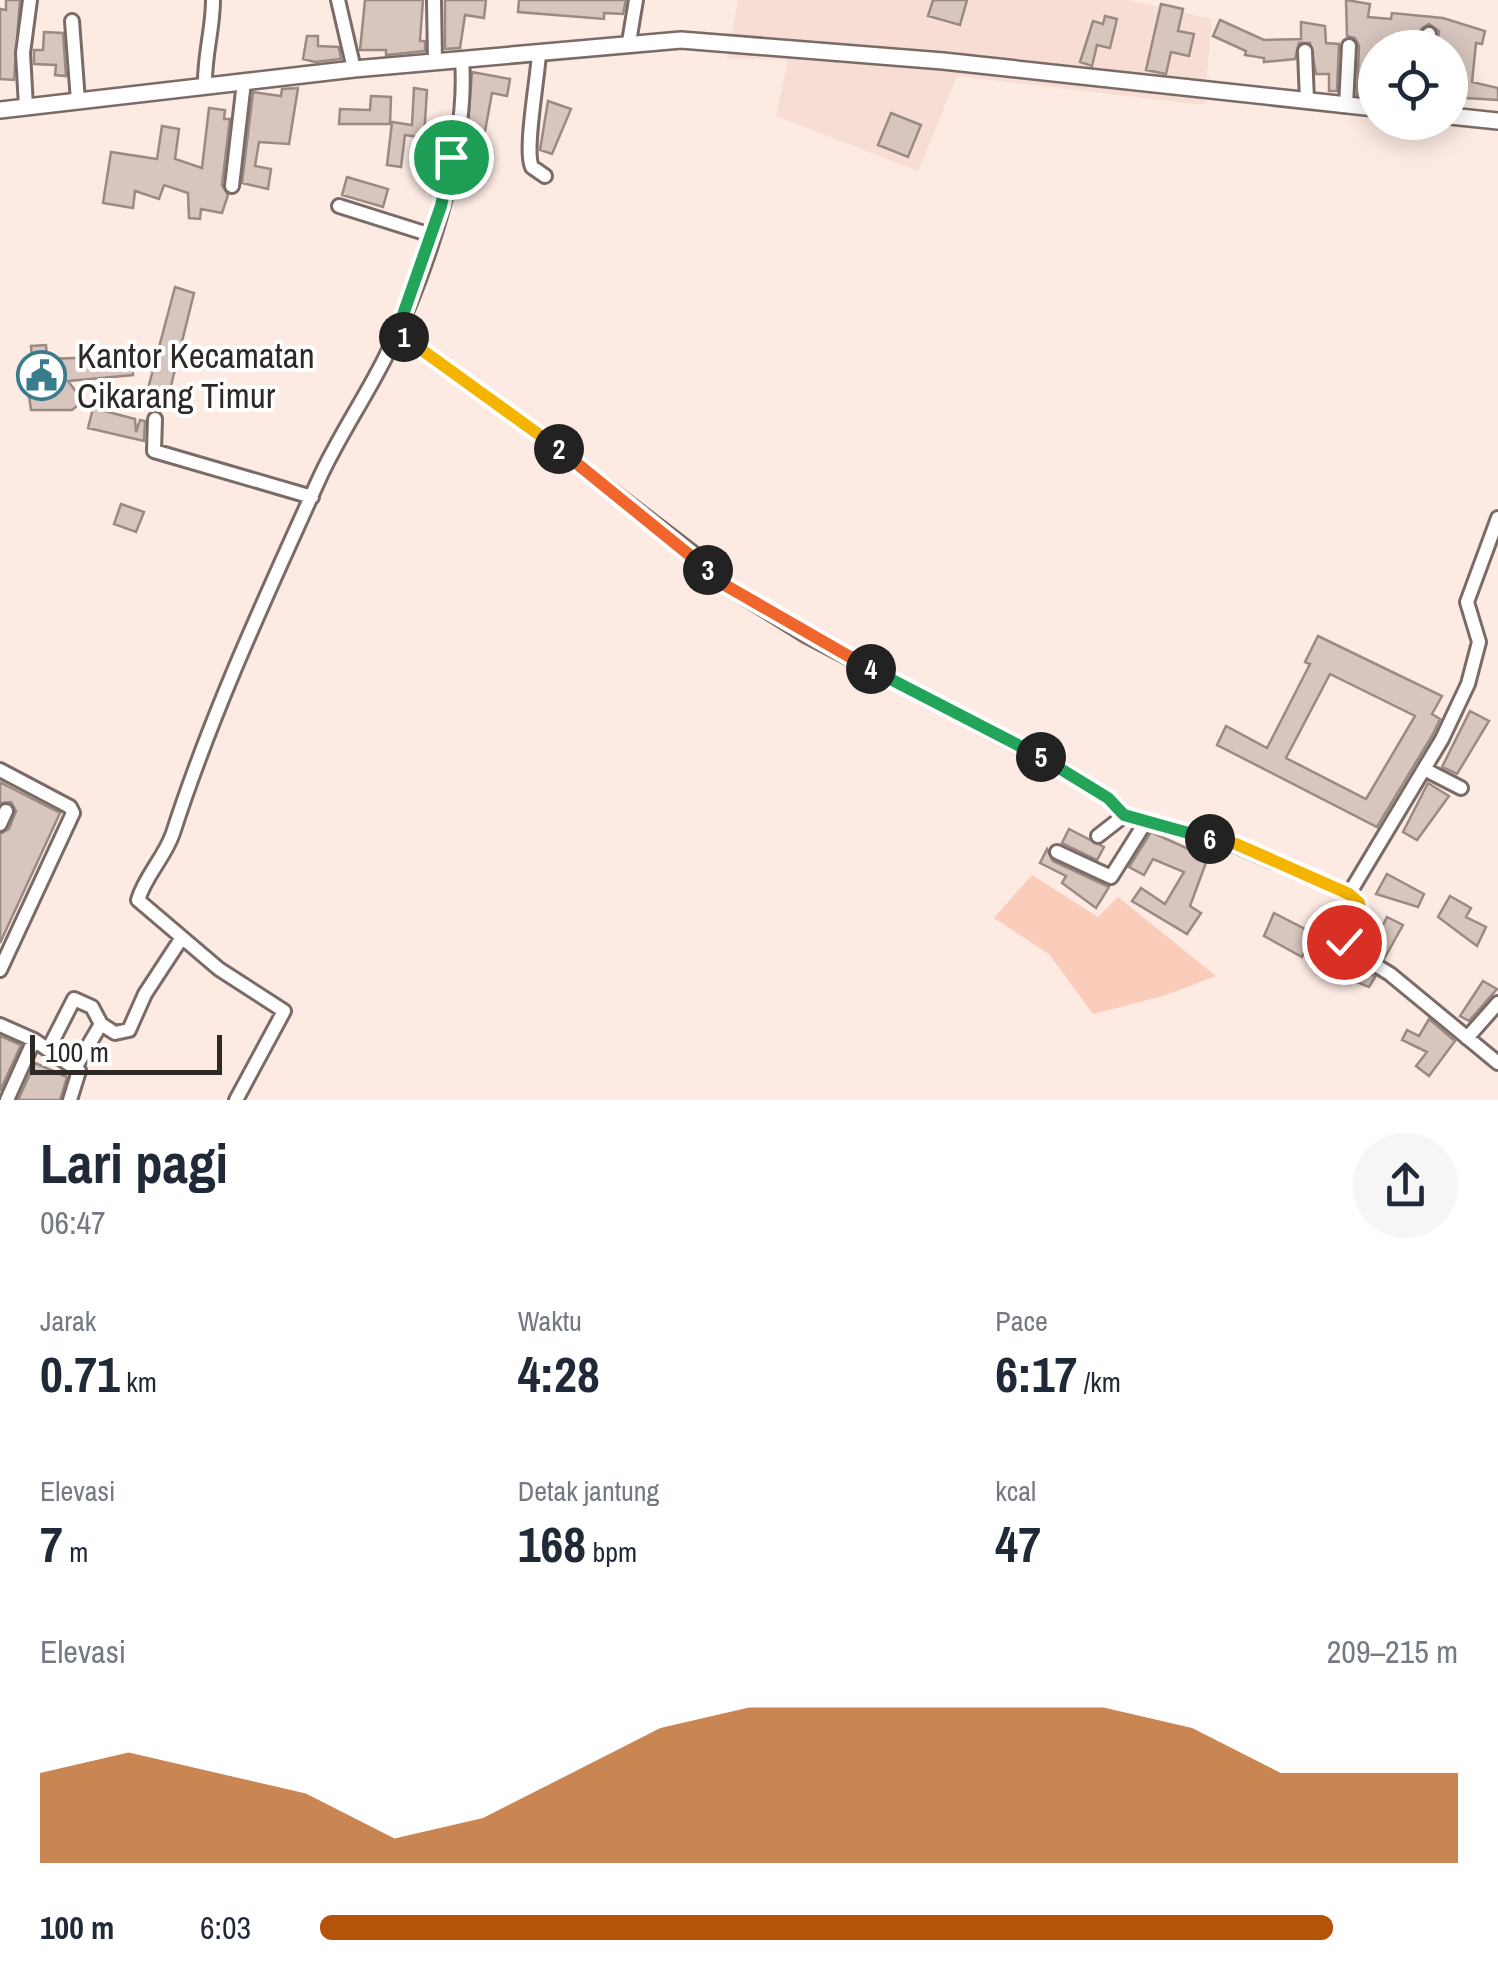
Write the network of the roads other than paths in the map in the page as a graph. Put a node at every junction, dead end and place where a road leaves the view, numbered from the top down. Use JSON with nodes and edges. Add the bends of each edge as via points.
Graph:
{"nodes":[{"id":1,"x":30,"y":0,"type":"edge"},
{"id":2,"x":213,"y":0,"type":"edge"},
{"id":3,"x":338,"y":0,"type":"edge"},
{"id":4,"x":434,"y":0,"type":"edge"},
{"id":5,"x":636,"y":0,"type":"edge"},
{"id":6,"x":72,"y":22,"type":"dead end"},
{"id":7,"x":628,"y":42,"type":"junction"},
{"id":8,"x":1348,"y":46,"type":"dead end"},
{"id":9,"x":1305,"y":51,"type":"dead end"},
{"id":10,"x":539,"y":53,"type":"junction"},
{"id":11,"x":462,"y":60,"type":"junction"},
{"id":12,"x":435,"y":62,"type":"junction"},
{"id":13,"x":354,"y":69,"type":"junction"},
{"id":14,"x":244,"y":82,"type":"junction"},
{"id":15,"x":205,"y":86,"type":"junction"},
{"id":16,"x":78,"y":100,"type":"junction"},
{"id":17,"x":1307,"y":102,"type":"junction"},
{"id":18,"x":1346,"y":106,"type":"junction"},
{"id":19,"x":26,"y":107,"type":"junction"},
{"id":20,"x":1358,"y":107,"type":"edge"},
{"id":21,"x":0,"y":110,"type":"edge"},
{"id":22,"x":1468,"y":118,"type":"edge"},
{"id":23,"x":1498,"y":120,"type":"edge"},
{"id":24,"x":545,"y":176,"type":"dead end"},
{"id":25,"x":232,"y":186,"type":"dead end"},
{"id":26,"x":340,"y":206,"type":"dead end"},
{"id":27,"x":432,"y":235,"type":"junction"},
{"id":28,"x":397,"y":332,"type":"junction"},
{"id":29,"x":155,"y":418,"type":"dead end"},
{"id":30,"x":312,"y":497,"type":"junction"},
{"id":31,"x":1498,"y":518,"type":"edge"},
{"id":32,"x":1424,"y":769,"type":"junction"},
{"id":33,"x":0,"y":770,"type":"edge"},
{"id":34,"x":1460,"y":788,"type":"dead end"},
{"id":35,"x":1124,"y":815,"type":"junction"},
{"id":36,"x":1146,"y":823,"type":"junction"},
{"id":37,"x":1098,"y":836,"type":"dead end"},
{"id":38,"x":1057,"y":852,"type":"dead end"},
{"id":39,"x":1349,"y":894,"type":"junction"},
{"id":40,"x":180,"y":939,"type":"junction"},
{"id":41,"x":1,"y":965,"type":"edge"},
{"id":42,"x":1496,"y":1010,"type":"edge"},
{"id":43,"x":101,"y":1024,"type":"junction"},
{"id":44,"x":0,"y":1025,"type":"edge"},
{"id":45,"x":1467,"y":1038,"type":"junction"},
{"id":46,"x":34,"y":1040,"type":"junction"},
{"id":47,"x":48,"y":1050,"type":"junction"},
{"id":48,"x":1498,"y":1063,"type":"edge"},
{"id":49,"x":75,"y":1068,"type":"junction"},
{"id":50,"x":7,"y":1100,"type":"edge"},
{"id":51,"x":70,"y":1100,"type":"edge"},
{"id":52,"x":236,"y":1100,"type":"edge"}],
"edges":[{"from":1,"to":19,"type":"street","via":[[22,53]]},
{"from":2,"to":15,"type":"street"},
{"from":3,"to":13,"type":"street"},
{"from":4,"to":12,"type":"street"},
{"from":5,"to":7,"type":"street"},
{"from":6,"to":16,"type":"street"},
{"from":7,"to":10,"type":"street"},
{"from":7,"to":17,"type":"street","via":[[765,44]]},
{"from":8,"to":18,"type":"street"},
{"from":9,"to":17,"type":"street"},
{"from":10,"to":11,"type":"street"},
{"from":10,"to":24,"type":"street","via":[[527,150],[532,167]]},
{"from":11,"to":12,"type":"street"},
{"from":11,"to":27,"type":"street","via":[[457,127]]},
{"from":12,"to":13,"type":"street"},
{"from":13,"to":14,"type":"street"},
{"from":14,"to":15,"type":"street"},
{"from":14,"to":25,"type":"street"},
{"from":15,"to":16,"type":"street"},
{"from":16,"to":19,"type":"street"},
{"from":17,"to":18,"type":"street"},
{"from":18,"to":20,"type":"street"},
{"from":19,"to":21,"type":"street"},
{"from":22,"to":23,"type":"street"},
{"from":26,"to":27,"type":"street"},
{"from":27,"to":28,"type":"street"},
{"from":28,"to":30,"type":"street"},
{"from":28,"to":35,"type":"street","via":[[576,462],[718,581],[807,636],[1064,770]]},
{"from":29,"to":30,"type":"street","via":[[154,451]]},
{"from":30,"to":40,"type":"street","via":[[195,761],[172,834],[140,894],[140,906]]},
{"from":31,"to":32,"type":"street","via":[[1467,602],[1477,659]]},
{"from":32,"to":34,"type":"street"},
{"from":32,"to":39,"type":"street"},
{"from":33,"to":41,"type":"street","via":[[73,813]]},
{"from":35,"to":36,"type":"street"},
{"from":35,"to":37,"type":"street"},
{"from":36,"to":38,"type":"street","via":[[1111,877]]},
{"from":36,"to":39,"type":"street","via":[[1236,844]]},
{"from":39,"to":45,"type":"street","via":[[1360,910],[1346,947]]},
{"from":40,"to":43,"type":"street","via":[[128,1030],[115,1033]]},
{"from":40,"to":52,"type":"street","via":[[284,1011]]},
{"from":42,"to":45,"type":"street"},
{"from":43,"to":47,"type":"street","via":[[92,1007],[74,998]]},
{"from":43,"to":49,"type":"street"},
{"from":44,"to":46,"type":"street"},
{"from":45,"to":48,"type":"street"},
{"from":46,"to":47,"type":"street"},
{"from":46,"to":50,"type":"street"},
{"from":47,"to":49,"type":"street"},
{"from":49,"to":51,"type":"street","via":[[80,1076]]}]}
